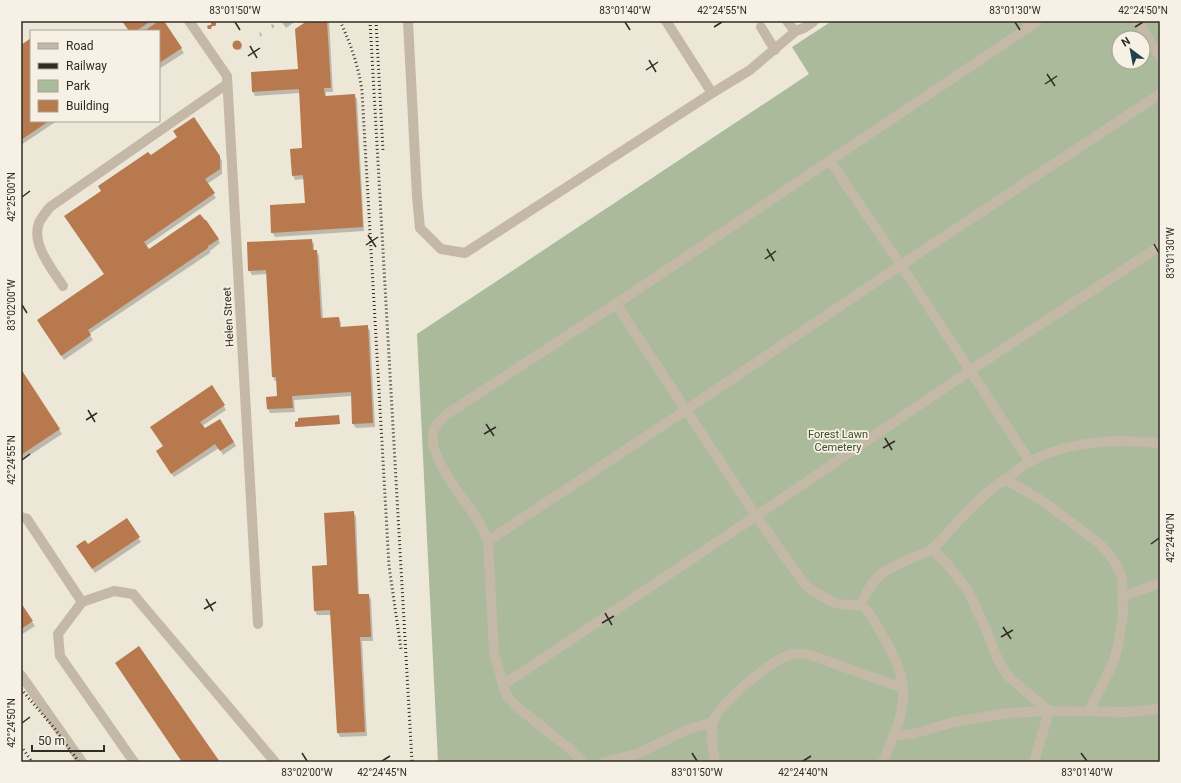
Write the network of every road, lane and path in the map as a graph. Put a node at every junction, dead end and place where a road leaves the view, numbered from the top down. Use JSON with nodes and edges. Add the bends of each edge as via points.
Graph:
{"nodes":[{"id":1,"x":189,"y":21,"type":"edge"},
{"id":2,"x":408,"y":21,"type":"edge"},
{"id":3,"x":666,"y":21,"type":"edge"},
{"id":4,"x":814,"y":21,"type":"edge"},
{"id":5,"x":1038,"y":21,"type":"edge"},
{"id":6,"x":1137,"y":21,"type":"edge"},
{"id":7,"x":792,"y":26,"type":"edge"},
{"id":8,"x":761,"y":27,"type":"dead end"},
{"id":9,"x":775,"y":50,"type":"junction"},
{"id":10,"x":1160,"y":57,"type":"edge"},
{"id":11,"x":227,"y":84,"type":"junction"},
{"id":12,"x":712,"y":93,"type":"junction"},
{"id":13,"x":1160,"y":94,"type":"edge"},
{"id":14,"x":830,"y":161,"type":"junction"},
{"id":15,"x":1160,"y":246,"type":"edge"},
{"id":16,"x":901,"y":265,"type":"junction"},
{"id":17,"x":64,"y":286,"type":"dead end"},
{"id":18,"x":616,"y":304,"type":"junction"},
{"id":19,"x":971,"y":370,"type":"junction"},
{"id":20,"x":686,"y":410,"type":"junction"},
{"id":21,"x":1160,"y":443,"type":"edge"},
{"id":22,"x":1030,"y":462,"type":"junction"},
{"id":23,"x":1004,"y":480,"type":"junction"},
{"id":24,"x":756,"y":516,"type":"junction"},
{"id":25,"x":21,"y":517,"type":"edge"},
{"id":26,"x":488,"y":541,"type":"junction"},
{"id":27,"x":932,"y":549,"type":"junction"},
{"id":28,"x":1160,"y":583,"type":"edge"},
{"id":29,"x":1123,"y":596,"type":"junction"},
{"id":30,"x":82,"y":602,"type":"junction"},
{"id":31,"x":861,"y":605,"type":"junction"},
{"id":32,"x":258,"y":624,"type":"dead end"},
{"id":33,"x":21,"y":675,"type":"edge"},
{"id":34,"x":503,"y":685,"type":"junction"},
{"id":35,"x":903,"y":688,"type":"junction"},
{"id":36,"x":1160,"y":709,"type":"edge"},
{"id":37,"x":1049,"y":711,"type":"junction"},
{"id":38,"x":1089,"y":711,"type":"junction"},
{"id":39,"x":713,"y":722,"type":"junction"},
{"id":40,"x":894,"y":735,"type":"junction"},
{"id":41,"x":82,"y":762,"type":"edge"},
{"id":42,"x":134,"y":762,"type":"edge"},
{"id":43,"x":275,"y":762,"type":"edge"},
{"id":44,"x":582,"y":762,"type":"edge"},
{"id":45,"x":604,"y":762,"type":"edge"},
{"id":46,"x":715,"y":762,"type":"edge"},
{"id":47,"x":883,"y":762,"type":"edge"},
{"id":48,"x":1034,"y":762,"type":"edge"}],
"edges":[{"from":1,"to":11,"type":"street","name":"Helen Street","via":[[226,76]]},
{"from":2,"to":12,"type":"street","via":[[420,228],[441,249],[465,253]]},
{"from":3,"to":12,"type":"street"},
{"from":4,"to":7,"type":"street","via":[[803,28]]},
{"from":5,"to":14,"type":"street"},
{"from":6,"to":10,"type":"street"},
{"from":7,"to":9,"type":"street"},
{"from":8,"to":9,"type":"street"},
{"from":9,"to":12,"type":"street","via":[[750,70]]},
{"from":11,"to":17,"type":"street","via":[[50,207],[39,223],[36,236],[43,255]]},
{"from":11,"to":32,"type":"street","name":"Helen Street"},
{"from":13,"to":16,"type":"street"},
{"from":14,"to":16,"type":"street"},
{"from":14,"to":18,"type":"street"},
{"from":15,"to":19,"type":"street"},
{"from":16,"to":19,"type":"street"},
{"from":16,"to":20,"type":"street"},
{"from":18,"to":20,"type":"street"},
{"from":18,"to":26,"type":"street","via":[[437,423],[432,442],[436,453]]},
{"from":19,"to":22,"type":"street"},
{"from":19,"to":24,"type":"street"},
{"from":20,"to":24,"type":"street"},
{"from":20,"to":26,"type":"street"},
{"from":21,"to":22,"type":"street","via":[[1120,440],[1088,443],[1054,452]]},
{"from":22,"to":23,"type":"street"},
{"from":23,"to":27,"type":"street","via":[[982,497]]},
{"from":23,"to":29,"type":"street","via":[[1032,494],[1100,544],[1117,566],[1122,579]]},
{"from":24,"to":31,"type":"street","via":[[803,582],[813,591],[833,602]]},
{"from":24,"to":34,"type":"street"},
{"from":25,"to":30,"type":"street","via":[[27,519]]},
{"from":26,"to":34,"type":"street","via":[[494,652]]},
{"from":27,"to":31,"type":"street","via":[[879,575],[871,584]]},
{"from":27,"to":37,"type":"street","via":[[968,591],[1002,667],[1010,678]]},
{"from":28,"to":29,"type":"street"},
{"from":29,"to":38,"type":"street","via":[[1118,646]]},
{"from":30,"to":42,"type":"street","via":[[58,634],[60,656]]},
{"from":30,"to":43,"type":"street","via":[[114,591],[134,594]]},
{"from":31,"to":35,"type":"street","via":[[870,614],[888,644],[901,675]]},
{"from":33,"to":41,"type":"street"},
{"from":34,"to":44,"type":"street","via":[[508,698],[516,706],[570,749]]},
{"from":35,"to":39,"type":"street","via":[[813,656],[790,654],[765,669],[723,706]]},
{"from":35,"to":40,"type":"street","via":[[902,707]]},
{"from":36,"to":38,"type":"street","via":[[1128,712]]},
{"from":37,"to":38,"type":"street"},
{"from":37,"to":40,"type":"street","via":[[981,717],[913,734]]},
{"from":37,"to":48,"type":"street"},
{"from":39,"to":45,"type":"street","via":[[686,730],[637,754]]},
{"from":39,"to":46,"type":"street"},
{"from":40,"to":47,"type":"street"}]}
